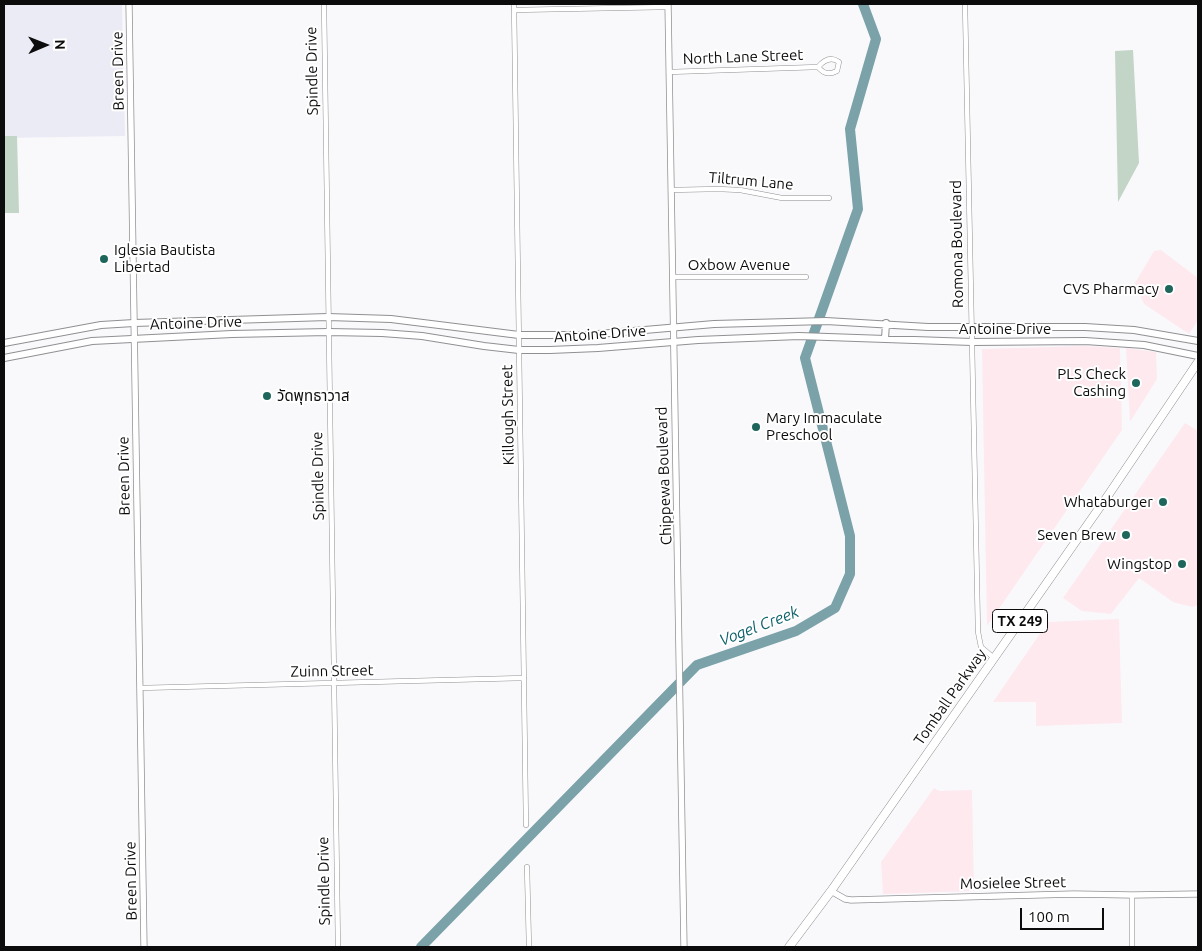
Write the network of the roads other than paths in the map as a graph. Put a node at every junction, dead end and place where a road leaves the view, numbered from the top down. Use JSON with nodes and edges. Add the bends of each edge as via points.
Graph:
{"nodes":[{"id":1,"x":129,"y":4,"type":"edge"},
{"id":2,"x":324,"y":4,"type":"edge"},
{"id":3,"x":514,"y":4,"type":"edge"},
{"id":4,"x":966,"y":4,"type":"edge"},
{"id":5,"x":668,"y":5,"type":"edge"},
{"id":6,"x":514,"y":10,"type":"junction"},
{"id":7,"x":818,"y":67,"type":"junction"},
{"id":8,"x":669,"y":72,"type":"junction"},
{"id":9,"x":671,"y":190,"type":"junction"},
{"id":10,"x":829,"y":198,"type":"dead end"},
{"id":11,"x":673,"y":277,"type":"junction"},
{"id":12,"x":806,"y":277,"type":"dead end"},
{"id":13,"x":328,"y":318,"type":"junction"},
{"id":14,"x":232,"y":320,"type":"junction"},
{"id":15,"x":424,"y":322,"type":"junction"},
{"id":16,"x":134,"y":323,"type":"junction"},
{"id":17,"x":758,"y":323,"type":"junction"},
{"id":18,"x":886,"y":323,"type":"junction"},
{"id":19,"x":972,"y":327,"type":"junction"},
{"id":20,"x":1085,"y":327,"type":"junction"},
{"id":21,"x":674,"y":328,"type":"junction"},
{"id":22,"x":328,"y":332,"type":"junction"},
{"id":23,"x":232,"y":334,"type":"junction"},
{"id":24,"x":519,"y":335,"type":"junction"},
{"id":25,"x":422,"y":336,"type":"junction"},
{"id":26,"x":134,"y":338,"type":"junction"},
{"id":27,"x":758,"y":338,"type":"junction"},
{"id":28,"x":27,"y":339,"type":"junction"},
{"id":29,"x":885,"y":339,"type":"junction"},
{"id":30,"x":673,"y":341,"type":"junction"},
{"id":31,"x":1085,"y":341,"type":"junction"},
{"id":32,"x":1198,"y":341,"type":"edge"},
{"id":33,"x":972,"y":342,"type":"junction"},
{"id":34,"x":4,"y":343,"type":"edge"},
{"id":35,"x":519,"y":350,"type":"junction"},
{"id":36,"x":30,"y":353,"type":"junction"},
{"id":37,"x":1198,"y":356,"type":"edge"},
{"id":38,"x":4,"y":358,"type":"edge"},
{"id":39,"x":1198,"y":362,"type":"edge"},
{"id":40,"x":994,"y":658,"type":"junction"},
{"id":41,"x":524,"y":678,"type":"junction"},
{"id":42,"x":334,"y":683,"type":"junction"},
{"id":43,"x":140,"y":688,"type":"junction"},
{"id":44,"x":526,"y":825,"type":"dead end"},
{"id":45,"x":527,"y":867,"type":"dead end"},
{"id":46,"x":831,"y":891,"type":"junction"},
{"id":47,"x":1198,"y":894,"type":"edge"},
{"id":48,"x":1132,"y":895,"type":"junction"},
{"id":49,"x":144,"y":947,"type":"edge"},
{"id":50,"x":338,"y":947,"type":"edge"},
{"id":51,"x":529,"y":947,"type":"edge"},
{"id":52,"x":684,"y":947,"type":"edge"},
{"id":53,"x":789,"y":947,"type":"edge"},
{"id":54,"x":1132,"y":947,"type":"edge"}],
"edges":[{"from":1,"to":16,"type":"street","name":"Breen Drive"},
{"from":2,"to":13,"type":"street","name":"Spindle Drive"},
{"from":3,"to":6,"type":"street","name":"Killough Street"},
{"from":4,"to":19,"type":"street","name":"Romona Boulevard"},
{"from":5,"to":6,"type":"street"},
{"from":5,"to":8,"type":"street","name":"Chippewa Boulevard"},
{"from":6,"to":24,"type":"street","name":"Killough Street"},
{"from":7,"to":7,"type":"street","name":"North Lane Street","via":[[822,72],[833,73],[838,71],[839,62],[830,59]]},
{"from":7,"to":8,"type":"street","name":"North Lane Street"},
{"from":8,"to":9,"type":"street","name":"Chippewa Boulevard"},
{"from":9,"to":10,"type":"street","name":"Tiltrum Lane","via":[[740,190],[782,198]]},
{"from":9,"to":11,"type":"street","name":"Chippewa Boulevard"},
{"from":11,"to":12,"type":"street","name":"Oxbow Avenue"},
{"from":11,"to":21,"type":"street","name":"Chippewa Boulevard"},
{"from":13,"to":14,"type":"main road","name":"Antoine Drive"},
{"from":13,"to":15,"type":"main road","name":"Antoine Drive"},
{"from":13,"to":22,"type":"street","name":"Spindle Drive"},
{"from":14,"to":16,"type":"main road","name":"Antoine Drive"},
{"from":14,"to":23,"type":"main road"},
{"from":15,"to":24,"type":"main road","name":"Antoine Drive"},
{"from":15,"to":25,"type":"main road"},
{"from":16,"to":26,"type":"street","name":"Breen Drive"},
{"from":16,"to":28,"type":"main road","name":"Antoine Drive","via":[[101,325]]},
{"from":17,"to":18,"type":"main road","name":"Antoine Drive"},
{"from":17,"to":21,"type":"main road","name":"Antoine Drive"},
{"from":17,"to":27,"type":"main road"},
{"from":18,"to":19,"type":"main road","name":"Antoine Drive"},
{"from":18,"to":29,"type":"main road"},
{"from":19,"to":20,"type":"main road","name":"Antoine Drive"},
{"from":19,"to":33,"type":"street","name":"Romona Boulevard"},
{"from":20,"to":31,"type":"main road"},
{"from":20,"to":32,"type":"main road","name":"Antoine Drive","via":[[1134,330]]},
{"from":21,"to":24,"type":"main road","name":"Antoine Drive","via":[[587,335]]},
{"from":21,"to":30,"type":"street","name":"Chippewa Boulevard"},
{"from":22,"to":23,"type":"main road","name":"Antoine Drive"},
{"from":22,"to":25,"type":"main road","name":"Antoine Drive"},
{"from":22,"to":42,"type":"street","name":"Spindle Drive"},
{"from":23,"to":26,"type":"main road","name":"Antoine Drive"},
{"from":24,"to":35,"type":"street","name":"Killough Street"},
{"from":25,"to":35,"type":"main road","name":"Antoine Drive"},
{"from":26,"to":36,"type":"main road","name":"Antoine Drive","via":[[92,340]]},
{"from":26,"to":43,"type":"street","name":"Breen Drive"},
{"from":27,"to":29,"type":"main road","name":"Antoine Drive","via":[[823,336]]},
{"from":27,"to":30,"type":"main road","name":"Antoine Drive"},
{"from":28,"to":34,"type":"main road","name":"Antoine Drive"},
{"from":28,"to":36,"type":"main road"},
{"from":29,"to":33,"type":"main road","name":"Antoine Drive"},
{"from":30,"to":35,"type":"main road","name":"Antoine Drive","via":[[598,348]]},
{"from":30,"to":52,"type":"street","name":"Chippewa Boulevard"},
{"from":31,"to":33,"type":"main road","name":"Antoine Drive"},
{"from":31,"to":37,"type":"main road","name":"Antoine Drive","via":[[1144,345]]},
{"from":33,"to":40,"type":"street","name":"Romona Boulevard","via":[[978,632],[981,647]]},
{"from":35,"to":41,"type":"street","name":"Killough Street"},
{"from":36,"to":38,"type":"main road","name":"Antoine Drive"},
{"from":39,"to":40,"type":"main road","name":"Tomball Parkway","number":"TX 249"},
{"from":40,"to":46,"type":"main road","name":"Tomball Parkway","number":"TX 249"},
{"from":41,"to":42,"type":"street","name":"Zuinn Street"},
{"from":41,"to":44,"type":"street","name":"Killough Street"},
{"from":42,"to":43,"type":"street","name":"Zuinn Street"},
{"from":42,"to":50,"type":"street","name":"Spindle Drive"},
{"from":43,"to":49,"type":"street","name":"Breen Drive"},
{"from":45,"to":51,"type":"street"},
{"from":46,"to":48,"type":"street","name":"Mosielee Street","via":[[852,900]]},
{"from":46,"to":53,"type":"main road","name":"Tomball Parkway","number":"TX 249"},
{"from":47,"to":48,"type":"street","name":"Mosielee Street"},
{"from":48,"to":54,"type":"street"}]}
